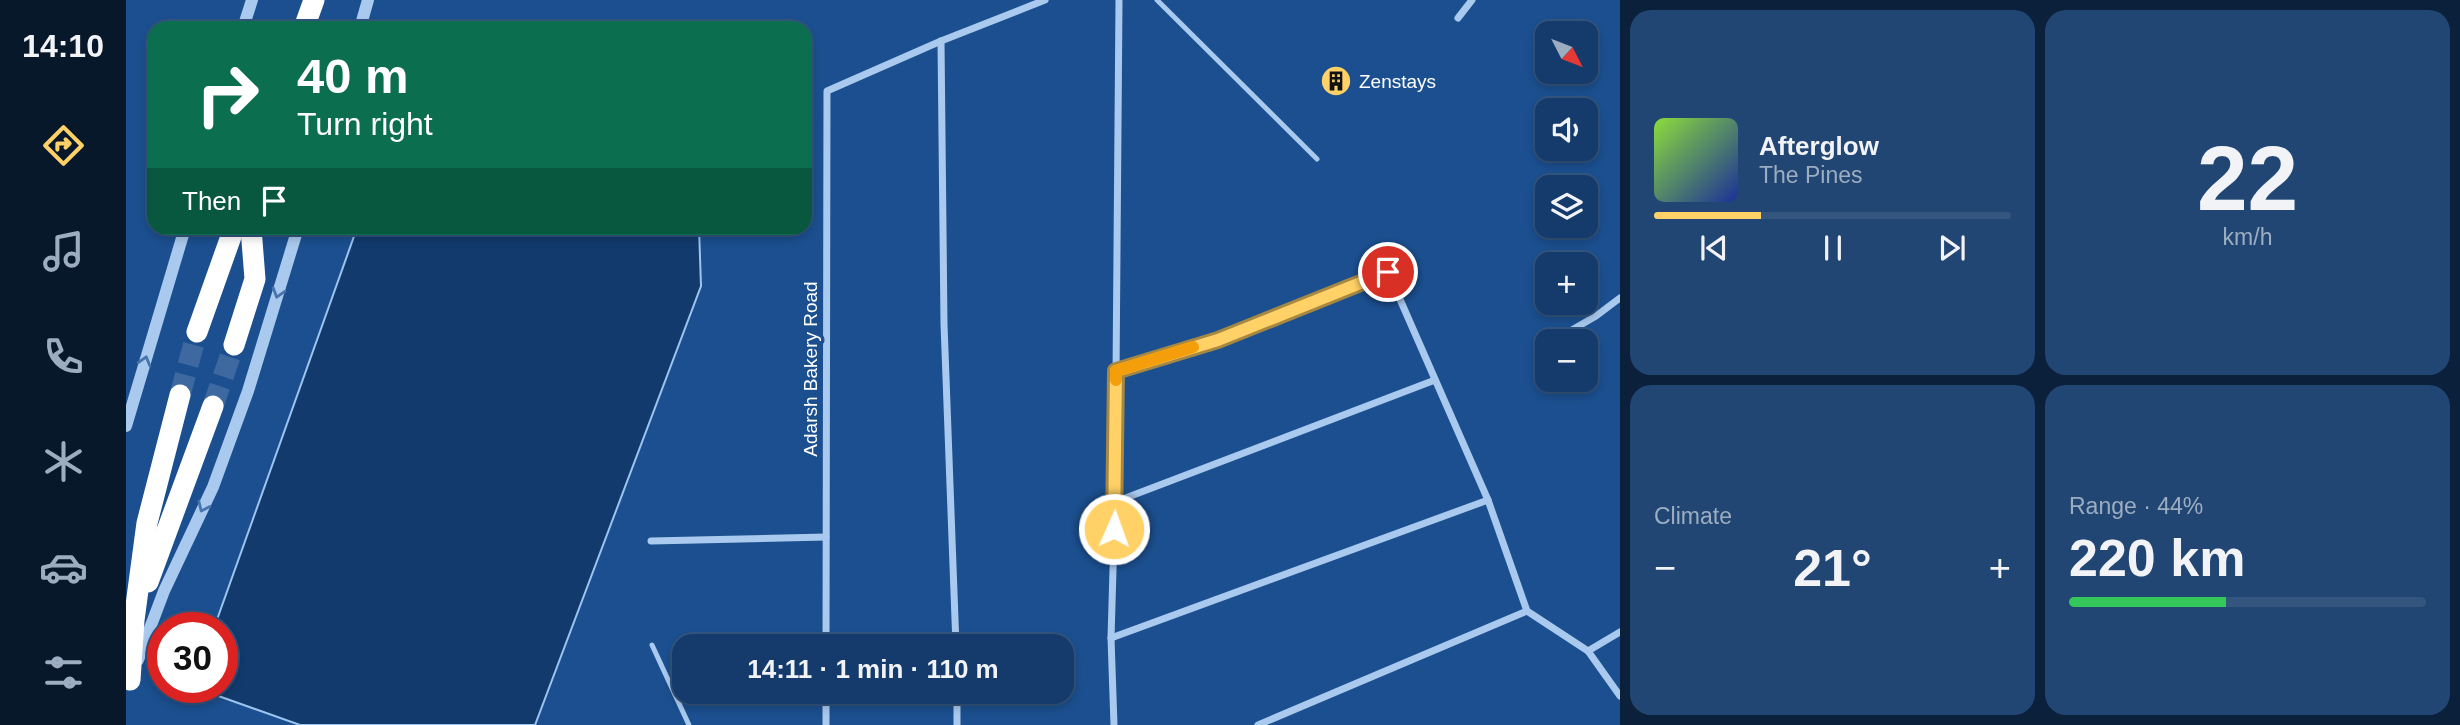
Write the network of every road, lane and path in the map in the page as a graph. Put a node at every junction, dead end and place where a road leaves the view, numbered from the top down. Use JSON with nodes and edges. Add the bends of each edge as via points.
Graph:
{"nodes":[{"id":1,"x":252,"y":0,"type":"edge"},
{"id":2,"x":314,"y":0,"type":"edge"},
{"id":3,"x":369,"y":0,"type":"edge"},
{"id":4,"x":1045,"y":0,"type":"edge"},
{"id":5,"x":1119,"y":0,"type":"edge"},
{"id":6,"x":1157,"y":0,"type":"edge"},
{"id":7,"x":1472,"y":0,"type":"edge"},
{"id":8,"x":1458,"y":18,"type":"dead end"},
{"id":9,"x":245,"y":21,"type":"edge"},
{"id":10,"x":306,"y":21,"type":"edge"},
{"id":11,"x":362,"y":21,"type":"edge"},
{"id":12,"x":942,"y":41,"type":"junction"},
{"id":13,"x":1317,"y":159,"type":"dead end"},
{"id":14,"x":183,"y":235,"type":"edge"},
{"id":15,"x":232,"y":235,"type":"edge"},
{"id":16,"x":252,"y":235,"type":"edge"},
{"id":17,"x":297,"y":235,"type":"edge"},
{"id":18,"x":1620,"y":298,"type":"edge"},
{"id":19,"x":1574,"y":329,"type":"edge"},
{"id":20,"x":197,"y":332,"type":"tunnel mouth"},
{"id":21,"x":234,"y":345,"type":"tunnel mouth"},
{"id":22,"x":1116,"y":371,"type":"junction"},
{"id":23,"x":1435,"y":380,"type":"junction"},
{"id":24,"x":180,"y":395,"type":"tunnel mouth"},
{"id":25,"x":213,"y":406,"type":"tunnel mouth"},
{"id":26,"x":126,"y":426,"type":"edge"},
{"id":27,"x":1488,"y":500,"type":"junction"},
{"id":28,"x":1115,"y":502,"type":"junction"},
{"id":29,"x":826,"y":537,"type":"junction"},
{"id":30,"x":651,"y":541,"type":"dead end"},
{"id":31,"x":1527,"y":611,"type":"junction"},
{"id":32,"x":134,"y":620,"type":"junction"},
{"id":33,"x":1620,"y":632,"type":"edge"},
{"id":34,"x":826,"y":634,"type":"edge"},
{"id":35,"x":956,"y":634,"type":"edge"},
{"id":36,"x":1111,"y":638,"type":"junction"},
{"id":37,"x":652,"y":645,"type":"dead end"},
{"id":38,"x":1588,"y":651,"type":"junction"},
{"id":39,"x":128,"y":686,"type":"edge"},
{"id":40,"x":1620,"y":695,"type":"edge"},
{"id":41,"x":826,"y":704,"type":"edge"},
{"id":42,"x":957,"y":704,"type":"edge"},
{"id":43,"x":689,"y":725,"type":"edge"},
{"id":44,"x":826,"y":725,"type":"edge"},
{"id":45,"x":957,"y":725,"type":"edge"},
{"id":46,"x":1114,"y":725,"type":"edge"},
{"id":47,"x":1258,"y":725,"type":"edge"}],
"edges":[{"from":1,"to":9,"type":"street"},
{"from":2,"to":10,"type":"highway"},
{"from":3,"to":11,"type":"street"},
{"from":4,"to":12,"type":"street"},
{"from":5,"to":22,"type":"street"},
{"from":6,"to":13,"type":"lane"},
{"from":7,"to":8,"type":"street"},
{"from":12,"to":29,"type":"street","name":"Adarsh Bakery Road","via":[[827,91]]},
{"from":12,"to":35,"type":"street","via":[[944,324]]},
{"from":26,"to":14,"type":"street","one_way":true},
{"from":15,"to":20,"type":"highway"},
{"from":16,"to":21,"type":"highway","via":[[255,279]]},
{"from":17,"to":39,"type":"street","one_way":true,"via":[[213,488],[164,592]]},
{"from":18,"to":19,"type":"street"},
{"from":22,"to":23,"type":"street","via":[[1218,340],[1388,272]]},
{"from":22,"to":28,"type":"street"},
{"from":23,"to":27,"type":"street"},
{"from":23,"to":28,"type":"street"},
{"from":24,"to":32,"type":"highway","via":[[147,523]]},
{"from":25,"to":32,"type":"highway"},
{"from":27,"to":31,"type":"street"},
{"from":27,"to":36,"type":"street"},
{"from":28,"to":36,"type":"street"},
{"from":29,"to":30,"type":"street"},
{"from":29,"to":34,"type":"street","name":"Adarsh Bakery Road"},
{"from":31,"to":38,"type":"street"},
{"from":31,"to":47,"type":"street"},
{"from":32,"to":39,"type":"highway"},
{"from":33,"to":38,"type":"street"},
{"from":36,"to":46,"type":"street"},
{"from":37,"to":43,"type":"lane"},
{"from":38,"to":40,"type":"street"},
{"from":41,"to":44,"type":"street"},
{"from":42,"to":45,"type":"street"}]}
